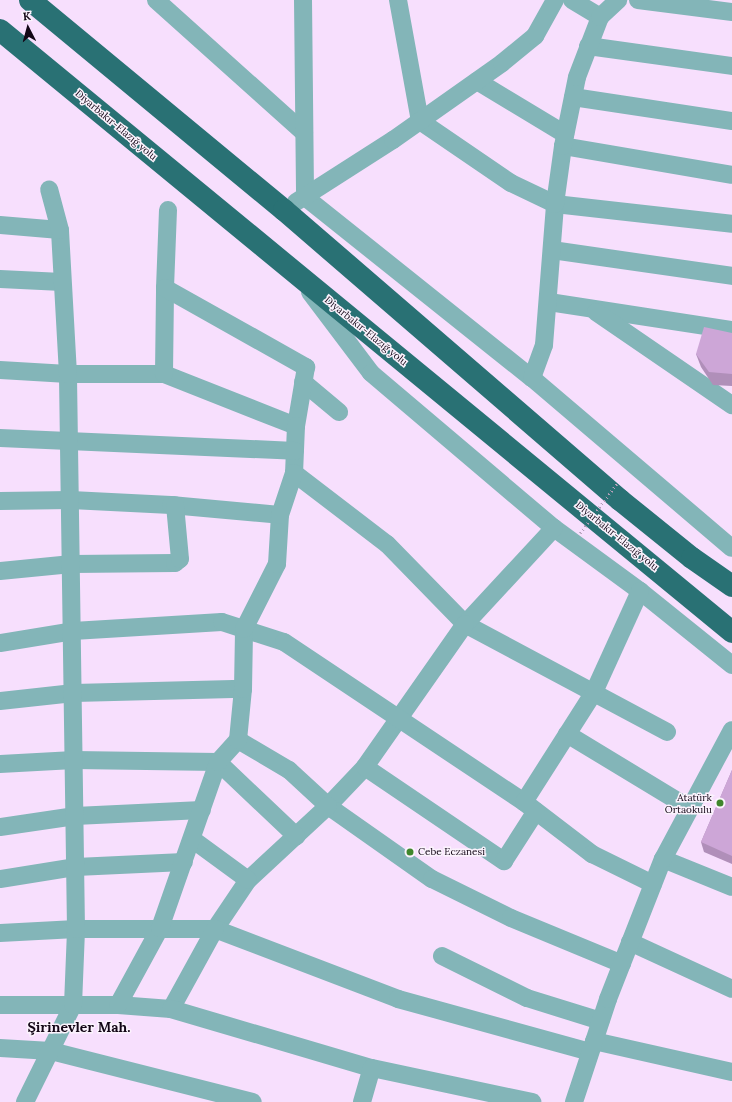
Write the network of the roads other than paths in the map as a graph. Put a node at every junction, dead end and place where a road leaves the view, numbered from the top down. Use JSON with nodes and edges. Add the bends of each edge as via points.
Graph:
{"nodes":[{"id":1,"x":30,"y":0,"type":"edge"},
{"id":2,"x":156,"y":0,"type":"edge"},
{"id":3,"x":303,"y":0,"type":"edge"},
{"id":4,"x":398,"y":0,"type":"edge"},
{"id":5,"x":555,"y":0,"type":"edge"},
{"id":6,"x":572,"y":0,"type":"edge"},
{"id":7,"x":618,"y":0,"type":"edge"},
{"id":8,"x":638,"y":0,"type":"edge"},
{"id":9,"x":732,"y":12,"type":"edge"},
{"id":10,"x":600,"y":17,"type":"junction"},
{"id":11,"x":0,"y":30,"type":"edge"},
{"id":12,"x":588,"y":46,"type":"junction"},
{"id":13,"x":732,"y":66,"type":"edge"},
{"id":14,"x":477,"y":81,"type":"junction"},
{"id":15,"x":573,"y":97,"type":"junction"},
{"id":16,"x":420,"y":121,"type":"junction"},
{"id":17,"x":732,"y":121,"type":"edge"},
{"id":18,"x":304,"y":133,"type":"junction"},
{"id":19,"x":564,"y":140,"type":"junction"},
{"id":20,"x":732,"y":175,"type":"edge"},
{"id":21,"x":49,"y":188,"type":"dead end"},
{"id":22,"x":305,"y":197,"type":"junction"},
{"id":23,"x":555,"y":204,"type":"junction"},
{"id":24,"x":168,"y":210,"type":"dead end"},
{"id":25,"x":284,"y":210,"type":"junction"},
{"id":26,"x":732,"y":224,"type":"edge"},
{"id":27,"x":0,"y":225,"type":"edge"},
{"id":28,"x":60,"y":230,"type":"junction"},
{"id":29,"x":552,"y":250,"type":"junction"},
{"id":30,"x":298,"y":276,"type":"junction"},
{"id":31,"x":732,"y":276,"type":"edge"},
{"id":32,"x":0,"y":279,"type":"edge"},
{"id":33,"x":62,"y":282,"type":"junction"},
{"id":34,"x":165,"y":288,"type":"junction"},
{"id":35,"x":549,"y":302,"type":"junction"},
{"id":36,"x":592,"y":309,"type":"junction"},
{"id":37,"x":732,"y":330,"type":"edge"},
{"id":38,"x":0,"y":370,"type":"edge"},
{"id":39,"x":68,"y":374,"type":"junction"},
{"id":40,"x":164,"y":374,"type":"junction"},
{"id":41,"x":532,"y":378,"type":"junction"},
{"id":42,"x":303,"y":382,"type":"junction"},
{"id":43,"x":732,"y":405,"type":"edge"},
{"id":44,"x":339,"y":412,"type":"dead end"},
{"id":45,"x":296,"y":426,"type":"junction"},
{"id":46,"x":0,"y":438,"type":"edge"},
{"id":47,"x":69,"y":440,"type":"junction"},
{"id":48,"x":295,"y":452,"type":"junction"},
{"id":49,"x":294,"y":473,"type":"junction"},
{"id":50,"x":71,"y":500,"type":"junction"},
{"id":51,"x":0,"y":501,"type":"edge"},
{"id":52,"x":175,"y":505,"type":"junction"},
{"id":53,"x":280,"y":515,"type":"junction"},
{"id":54,"x":554,"y":528,"type":"junction"},
{"id":55,"x":732,"y":548,"type":"edge"},
{"id":56,"x":72,"y":564,"type":"junction"},
{"id":57,"x":0,"y":570,"type":"edge"},
{"id":58,"x":732,"y":586,"type":"edge"},
{"id":59,"x":640,"y":591,"type":"junction"},
{"id":60,"x":465,"y":624,"type":"junction"},
{"id":61,"x":244,"y":629,"type":"junction"},
{"id":62,"x":73,"y":631,"type":"junction"},
{"id":63,"x":732,"y":632,"type":"edge"},
{"id":64,"x":0,"y":643,"type":"edge"},
{"id":65,"x":732,"y":665,"type":"edge"},
{"id":66,"x":243,"y":689,"type":"junction"},
{"id":67,"x":594,"y":692,"type":"junction"},
{"id":68,"x":74,"y":693,"type":"junction"},
{"id":69,"x":0,"y":701,"type":"edge"},
{"id":70,"x":401,"y":718,"type":"junction"},
{"id":71,"x":732,"y":730,"type":"edge"},
{"id":72,"x":668,"y":732,"type":"dead end"},
{"id":73,"x":567,"y":734,"type":"junction"},
{"id":74,"x":238,"y":740,"type":"junction"},
{"id":75,"x":74,"y":760,"type":"junction"},
{"id":76,"x":218,"y":762,"type":"junction"},
{"id":77,"x":0,"y":764,"type":"edge"},
{"id":78,"x":365,"y":767,"type":"junction"},
{"id":79,"x":328,"y":806,"type":"junction"},
{"id":80,"x":530,"y":806,"type":"junction"},
{"id":81,"x":689,"y":808,"type":"junction"},
{"id":82,"x":202,"y":810,"type":"junction"},
{"id":83,"x":75,"y":816,"type":"junction"},
{"id":84,"x":0,"y":827,"type":"edge"},
{"id":85,"x":296,"y":836,"type":"junction"},
{"id":86,"x":192,"y":839,"type":"junction"},
{"id":87,"x":663,"y":859,"type":"junction"},
{"id":88,"x":184,"y":862,"type":"junction"},
{"id":89,"x":76,"y":867,"type":"junction"},
{"id":90,"x":0,"y":879,"type":"edge"},
{"id":91,"x":248,"y":880,"type":"junction"},
{"id":92,"x":653,"y":884,"type":"junction"},
{"id":93,"x":732,"y":887,"type":"edge"},
{"id":94,"x":160,"y":928,"type":"junction"},
{"id":95,"x":215,"y":928,"type":"junction"},
{"id":96,"x":76,"y":929,"type":"junction"},
{"id":97,"x":0,"y":932,"type":"edge"},
{"id":98,"x":630,"y":942,"type":"junction"},
{"id":99,"x":442,"y":956,"type":"dead end"},
{"id":100,"x":622,"y":964,"type":"junction"},
{"id":101,"x":732,"y":989,"type":"edge"},
{"id":102,"x":0,"y":1005,"type":"edge"},
{"id":103,"x":73,"y":1005,"type":"junction"},
{"id":104,"x":118,"y":1005,"type":"junction"},
{"id":105,"x":171,"y":1009,"type":"junction"},
{"id":106,"x":601,"y":1021,"type":"junction"},
{"id":107,"x":592,"y":1047,"type":"junction"},
{"id":108,"x":0,"y":1048,"type":"edge"},
{"id":109,"x":51,"y":1051,"type":"junction"},
{"id":110,"x":372,"y":1068,"type":"junction"},
{"id":111,"x":732,"y":1072,"type":"edge"},
{"id":112,"x":25,"y":1102,"type":"edge"},
{"id":113,"x":252,"y":1102,"type":"edge"},
{"id":114,"x":362,"y":1102,"type":"edge"},
{"id":115,"x":532,"y":1102,"type":"edge"},
{"id":116,"x":574,"y":1102,"type":"edge"}],
"edges":[{"from":1,"to":25,"type":"highway"},
{"from":2,"to":18,"type":"street"},
{"from":3,"to":18,"type":"street"},
{"from":4,"to":16,"type":"street"},
{"from":5,"to":14,"type":"street","via":[[534,36]]},
{"from":6,"to":10,"type":"street"},
{"from":7,"to":10,"type":"street"},
{"from":8,"to":9,"type":"street"},
{"from":10,"to":12,"type":"street"},
{"from":11,"to":30,"type":"highway","name":"Diyarbakır-Elazığ yolu"},
{"from":12,"to":13,"type":"street"},
{"from":12,"to":15,"type":"street"},
{"from":14,"to":16,"type":"street"},
{"from":14,"to":19,"type":"street"},
{"from":15,"to":17,"type":"street"},
{"from":15,"to":19,"type":"street"},
{"from":16,"to":22,"type":"street"},
{"from":16,"to":23,"type":"street","via":[[511,183]]},
{"from":18,"to":22,"type":"street"},
{"from":19,"to":20,"type":"street"},
{"from":19,"to":23,"type":"street"},
{"from":21,"to":28,"type":"street"},
{"from":22,"to":25,"type":"street"},
{"from":22,"to":41,"type":"street"},
{"from":23,"to":26,"type":"street"},
{"from":23,"to":29,"type":"street"},
{"from":24,"to":34,"type":"street"},
{"from":25,"to":58,"type":"highway","via":[[620,500],[692,558]]},
{"from":27,"to":28,"type":"street"},
{"from":28,"to":33,"type":"street"},
{"from":29,"to":31,"type":"street"},
{"from":29,"to":35,"type":"street"},
{"from":30,"to":54,"type":"street","via":[[371,373]]},
{"from":30,"to":63,"type":"highway","name":"Diyarbakır-Elazığ yolu"},
{"from":32,"to":33,"type":"street"},
{"from":33,"to":39,"type":"street"},
{"from":34,"to":40,"type":"street"},
{"from":34,"to":42,"type":"street","via":[[306,367]]},
{"from":35,"to":36,"type":"street"},
{"from":35,"to":41,"type":"street","via":[[544,345]]},
{"from":36,"to":37,"type":"street"},
{"from":36,"to":43,"type":"street"},
{"from":38,"to":39,"type":"street"},
{"from":39,"to":40,"type":"street"},
{"from":39,"to":47,"type":"street"},
{"from":40,"to":45,"type":"street"},
{"from":41,"to":55,"type":"street"},
{"from":42,"to":44,"type":"street"},
{"from":42,"to":45,"type":"street"},
{"from":45,"to":48,"type":"street"},
{"from":46,"to":47,"type":"street"},
{"from":47,"to":48,"type":"street"},
{"from":47,"to":50,"type":"street"},
{"from":48,"to":49,"type":"street"},
{"from":49,"to":53,"type":"street"},
{"from":49,"to":60,"type":"street","via":[[387,544]]},
{"from":50,"to":51,"type":"street"},
{"from":50,"to":52,"type":"street"},
{"from":50,"to":56,"type":"street"},
{"from":52,"to":53,"type":"street"},
{"from":52,"to":56,"type":"street","via":[[180,559],[175,563]]},
{"from":53,"to":61,"type":"street","via":[[277,564]]},
{"from":54,"to":59,"type":"street"},
{"from":54,"to":60,"type":"street"},
{"from":56,"to":57,"type":"street"},
{"from":56,"to":62,"type":"street"},
{"from":59,"to":65,"type":"street"},
{"from":59,"to":67,"type":"street"},
{"from":60,"to":67,"type":"street"},
{"from":60,"to":70,"type":"street"},
{"from":61,"to":62,"type":"street","via":[[222,622]]},
{"from":61,"to":66,"type":"street"},
{"from":61,"to":70,"type":"street","via":[[284,642]]},
{"from":62,"to":64,"type":"street"},
{"from":62,"to":68,"type":"street"},
{"from":66,"to":68,"type":"street"},
{"from":66,"to":74,"type":"street"},
{"from":67,"to":72,"type":"street"},
{"from":67,"to":73,"type":"street"},
{"from":68,"to":69,"type":"street"},
{"from":68,"to":75,"type":"street"},
{"from":70,"to":78,"type":"street"},
{"from":70,"to":80,"type":"street"},
{"from":71,"to":81,"type":"street"},
{"from":73,"to":80,"type":"street"},
{"from":73,"to":81,"type":"street"},
{"from":74,"to":76,"type":"street"},
{"from":74,"to":79,"type":"street","via":[[289,770]]},
{"from":75,"to":76,"type":"street"},
{"from":75,"to":77,"type":"street"},
{"from":75,"to":83,"type":"street"},
{"from":76,"to":82,"type":"street"},
{"from":76,"to":85,"type":"street"},
{"from":78,"to":79,"type":"street"},
{"from":78,"to":80,"type":"street","via":[[504,861]]},
{"from":79,"to":85,"type":"street"},
{"from":79,"to":100,"type":"street","via":[[432,879],[511,918]]},
{"from":80,"to":92,"type":"street","via":[[592,854]]},
{"from":81,"to":87,"type":"street"},
{"from":82,"to":83,"type":"street"},
{"from":82,"to":86,"type":"street"},
{"from":83,"to":84,"type":"street"},
{"from":83,"to":89,"type":"street"},
{"from":85,"to":91,"type":"street"},
{"from":86,"to":88,"type":"street"},
{"from":86,"to":91,"type":"street"},
{"from":87,"to":92,"type":"street"},
{"from":87,"to":93,"type":"street"},
{"from":88,"to":89,"type":"street"},
{"from":88,"to":94,"type":"street"},
{"from":89,"to":90,"type":"street"},
{"from":89,"to":96,"type":"street"},
{"from":91,"to":95,"type":"street"},
{"from":92,"to":98,"type":"street"},
{"from":94,"to":95,"type":"street"},
{"from":94,"to":96,"type":"street"},
{"from":94,"to":104,"type":"street"},
{"from":95,"to":105,"type":"street"},
{"from":95,"to":107,"type":"street","via":[[398,999]]},
{"from":96,"to":97,"type":"street"},
{"from":96,"to":103,"type":"street"},
{"from":98,"to":100,"type":"street"},
{"from":98,"to":101,"type":"street"},
{"from":99,"to":106,"type":"street","via":[[527,998]]},
{"from":100,"to":106,"type":"street"},
{"from":102,"to":103,"type":"street"},
{"from":103,"to":104,"type":"street"},
{"from":103,"to":109,"type":"street"},
{"from":104,"to":105,"type":"street"},
{"from":105,"to":110,"type":"street"},
{"from":106,"to":107,"type":"street"},
{"from":107,"to":111,"type":"street"},
{"from":107,"to":116,"type":"street"},
{"from":108,"to":109,"type":"street"},
{"from":109,"to":112,"type":"street"},
{"from":109,"to":113,"type":"street"},
{"from":110,"to":114,"type":"street"},
{"from":110,"to":115,"type":"street"}]}
